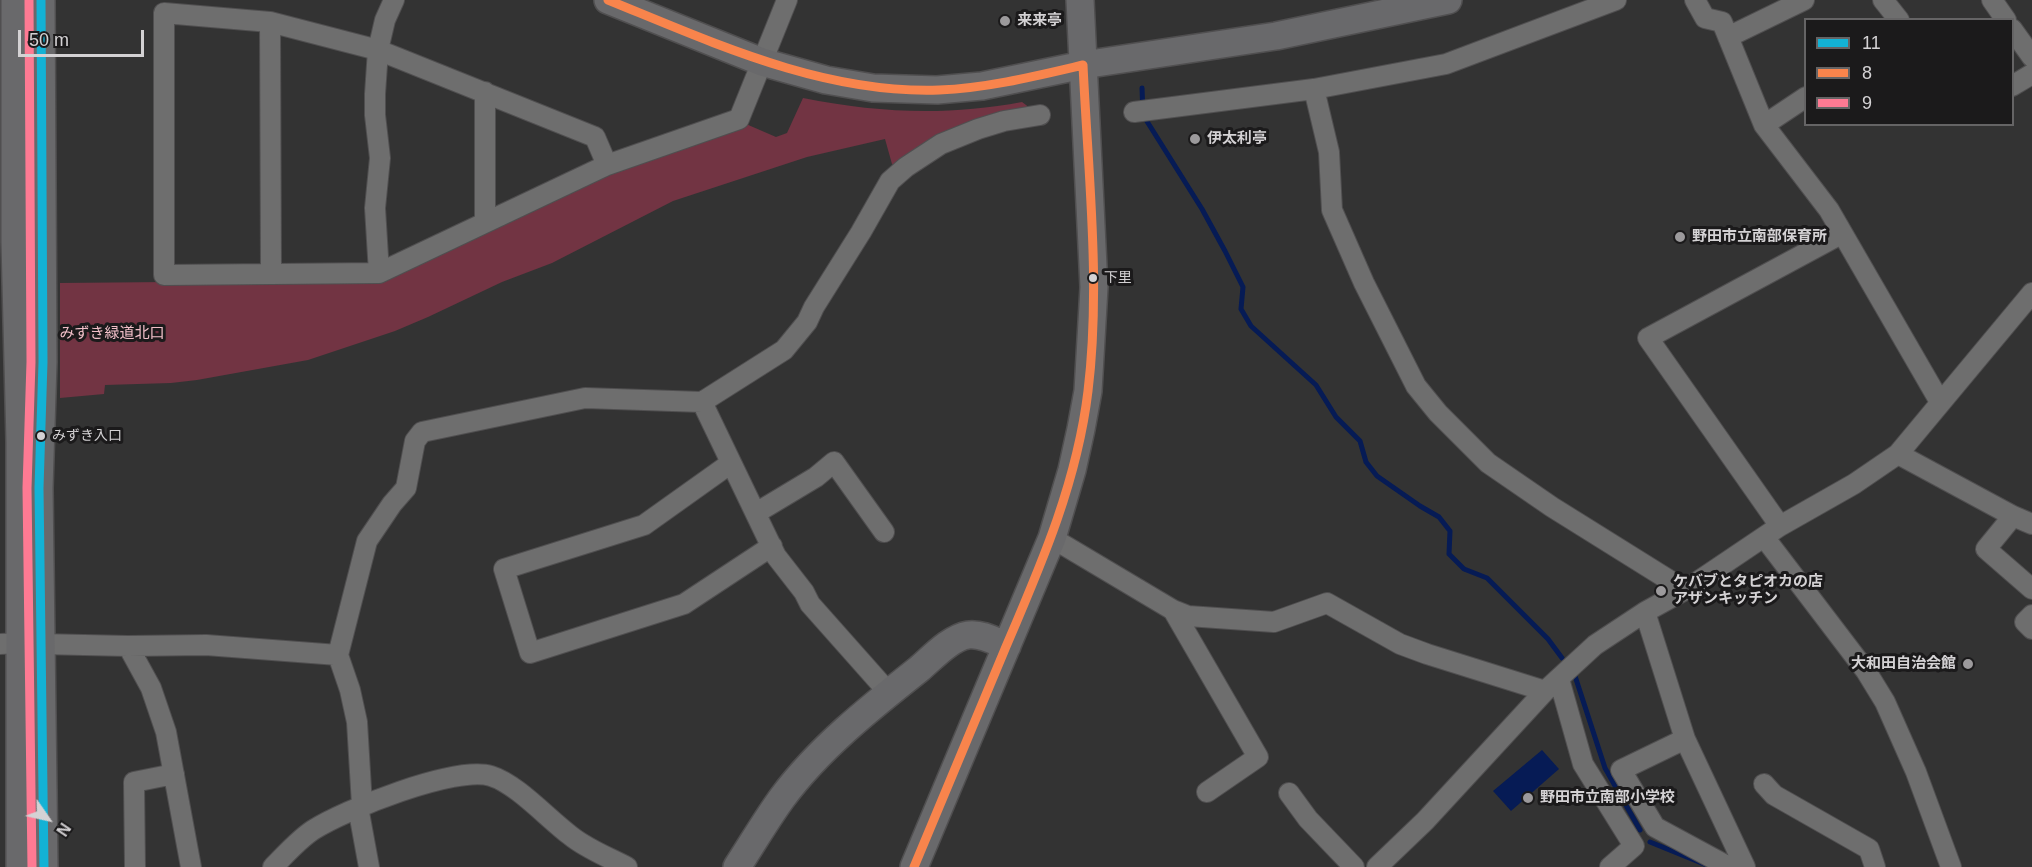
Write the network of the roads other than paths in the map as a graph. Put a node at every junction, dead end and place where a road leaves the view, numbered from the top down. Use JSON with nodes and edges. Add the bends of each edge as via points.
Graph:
{"nodes":[{"id":1,"x":15,"y":0,"type":"edge"},
{"id":2,"x":41,"y":0,"type":"edge"},
{"id":3,"x":394,"y":0,"type":"edge"},
{"id":4,"x":608,"y":0,"type":"edge"},
{"id":5,"x":787,"y":0,"type":"edge"},
{"id":6,"x":1080,"y":0,"type":"edge"},
{"id":7,"x":1448,"y":0,"type":"edge"},
{"id":8,"x":1616,"y":0,"type":"edge"},
{"id":9,"x":1695,"y":0,"type":"edge"},
{"id":10,"x":1804,"y":0,"type":"edge"},
{"id":11,"x":1883,"y":0,"type":"edge"},
{"id":12,"x":1992,"y":0,"type":"edge"},
{"id":13,"x":1897,"y":18,"type":"edge"},
{"id":14,"x":2005,"y":18,"type":"edge"},
{"id":15,"x":270,"y":22,"type":"junction"},
{"id":16,"x":2014,"y":30,"type":"edge"},
{"id":17,"x":1728,"y":37,"type":"junction"},
{"id":18,"x":378,"y":50,"type":"junction"},
{"id":19,"x":2032,"y":57,"type":"edge"},
{"id":20,"x":762,"y":62,"type":"junction"},
{"id":21,"x":1083,"y":65,"type":"junction"},
{"id":22,"x":2032,"y":74,"type":"edge"},
{"id":23,"x":2014,"y":85,"type":"edge"},
{"id":24,"x":1314,"y":89,"type":"junction"},
{"id":25,"x":485,"y":92,"type":"junction"},
{"id":26,"x":1804,"y":98,"type":"edge"},
{"id":27,"x":1134,"y":112,"type":"dead end"},
{"id":28,"x":1040,"y":116,"type":"dead end"},
{"id":29,"x":1764,"y":125,"type":"junction"},
{"id":30,"x":607,"y":165,"type":"junction"},
{"id":31,"x":485,"y":221,"type":"junction"},
{"id":32,"x":1841,"y":234,"type":"junction"},
{"id":33,"x":8,"y":242,"type":"edge"},
{"id":34,"x":271,"y":273,"type":"junction"},
{"id":35,"x":379,"y":273,"type":"junction"},
{"id":36,"x":2032,"y":293,"type":"edge"},
{"id":37,"x":702,"y":402,"type":"junction"},
{"id":38,"x":1940,"y":402,"type":"junction"},
{"id":39,"x":1898,"y":454,"type":"junction"},
{"id":40,"x":731,"y":463,"type":"junction"},
{"id":41,"x":756,"y":513,"type":"junction"},
{"id":42,"x":2013,"y":516,"type":"junction"},
{"id":43,"x":2032,"y":524,"type":"edge"},
{"id":44,"x":1772,"y":531,"type":"junction"},
{"id":45,"x":884,"y":532,"type":"dead end"},
{"id":46,"x":1052,"y":538,"type":"junction"},
{"id":47,"x":772,"y":546,"type":"junction"},
{"id":48,"x":1685,"y":590,"type":"junction"},
{"id":49,"x":2032,"y":590,"type":"edge"},
{"id":50,"x":1173,"y":610,"type":"junction"},
{"id":51,"x":1645,"y":612,"type":"junction"},
{"id":52,"x":2032,"y":615,"type":"edge"},
{"id":53,"x":2032,"y":629,"type":"edge"},
{"id":54,"x":20,"y":644,"type":"edge"},
{"id":55,"x":128,"y":646,"type":"junction"},
{"id":56,"x":1007,"y":646,"type":"junction"},
{"id":57,"x":338,"y":656,"type":"junction"},
{"id":58,"x":1552,"y":685,"type":"junction"},
{"id":59,"x":888,"y":693,"type":"junction"},
{"id":60,"x":1685,"y":739,"type":"junction"},
{"id":61,"x":174,"y":774,"type":"junction"},
{"id":62,"x":1764,"y":784,"type":"dead end"},
{"id":63,"x":1207,"y":792,"type":"dead end"},
{"id":64,"x":1289,"y":793,"type":"dead end"},
{"id":65,"x":360,"y":806,"type":"junction"},
{"id":66,"x":1654,"y":827,"type":"junction"},
{"id":67,"x":1634,"y":846,"type":"junction"},
{"id":68,"x":20,"y":867,"type":"edge"},
{"id":69,"x":44,"y":867,"type":"edge"},
{"id":70,"x":135,"y":867,"type":"edge"},
{"id":71,"x":191,"y":867,"type":"edge"},
{"id":72,"x":273,"y":867,"type":"edge"},
{"id":73,"x":369,"y":867,"type":"edge"},
{"id":74,"x":627,"y":867,"type":"edge"},
{"id":75,"x":737,"y":867,"type":"edge"},
{"id":76,"x":914,"y":867,"type":"edge"},
{"id":77,"x":1354,"y":867,"type":"edge"},
{"id":78,"x":1377,"y":867,"type":"edge"},
{"id":79,"x":1610,"y":867,"type":"edge"},
{"id":80,"x":1729,"y":867,"type":"edge"},
{"id":81,"x":1745,"y":867,"type":"edge"},
{"id":82,"x":1875,"y":867,"type":"edge"},
{"id":83,"x":1951,"y":867,"type":"edge"}],
"edges":[{"from":1,"to":33,"type":"street"},
{"from":2,"to":54,"type":"street","via":[[43,362],[39,488]]},
{"from":3,"to":18,"type":"street"},
{"from":4,"to":20,"type":"street"},
{"from":5,"to":20,"type":"street"},
{"from":6,"to":21,"type":"street"},
{"from":7,"to":21,"type":"street","via":[[1275,36]]},
{"from":8,"to":24,"type":"street","via":[[1446,64]]},
{"from":9,"to":17,"type":"street","via":[[1705,18],[1722,22]]},
{"from":10,"to":17,"type":"street"},
{"from":11,"to":13,"type":"street"},
{"from":12,"to":14,"type":"street"},
{"from":15,"to":18,"type":"street"},
{"from":15,"to":34,"type":"street"},
{"from":15,"to":34,"type":"street","via":[[164,13],[164,274]]},
{"from":16,"to":19,"type":"street"},
{"from":17,"to":29,"type":"street"},
{"from":18,"to":25,"type":"street"},
{"from":18,"to":35,"type":"street","via":[[375,115],[380,158],[375,208]]},
{"from":20,"to":21,"type":"street","via":[[851,85],[919,90],[982,86]]},
{"from":20,"to":30,"type":"street","via":[[739,119]]},
{"from":21,"to":46,"type":"street","via":[[1094,287],[1092,348],[1081,429]]},
{"from":22,"to":23,"type":"street"},
{"from":24,"to":27,"type":"street"},
{"from":24,"to":48,"type":"street","via":[[1329,152],[1332,210],[1416,387],[1488,463]]},
{"from":25,"to":30,"type":"street","via":[[595,137]]},
{"from":25,"to":31,"type":"street"},
{"from":26,"to":29,"type":"street"},
{"from":28,"to":37,"type":"street","via":[[1004,121],[941,144],[899,173],[890,181],[807,322],[784,350]]},
{"from":29,"to":32,"type":"street","via":[[1829,210]]},
{"from":30,"to":31,"type":"street"},
{"from":31,"to":35,"type":"street"},
{"from":32,"to":38,"type":"street"},
{"from":32,"to":44,"type":"street","via":[[1648,338]]},
{"from":33,"to":54,"type":"street","via":[[20,442]]},
{"from":34,"to":35,"type":"street"},
{"from":36,"to":38,"type":"street"},
{"from":37,"to":40,"type":"street"},
{"from":37,"to":57,"type":"street","via":[[585,399],[422,432],[415,441],[406,488],[367,541]]},
{"from":38,"to":39,"type":"street"},
{"from":39,"to":42,"type":"street"},
{"from":39,"to":44,"type":"street"},
{"from":40,"to":41,"type":"street"},
{"from":40,"to":47,"type":"street","via":[[644,525],[504,569],[530,653],[684,604]]},
{"from":41,"to":45,"type":"street","via":[[834,462]]},
{"from":41,"to":47,"type":"street"},
{"from":42,"to":43,"type":"street"},
{"from":42,"to":49,"type":"street","via":[[1986,549]]},
{"from":44,"to":48,"type":"street"},
{"from":44,"to":83,"type":"street","via":[[1885,702],[1917,772]]},
{"from":46,"to":50,"type":"street"},
{"from":46,"to":56,"type":"street"},
{"from":47,"to":59,"type":"street","via":[[810,604]]},
{"from":48,"to":51,"type":"street"},
{"from":50,"to":58,"type":"street","via":[[1188,616],[1274,622],[1327,603],[1400,644],[1426,654]]},
{"from":50,"to":63,"type":"street","via":[[1258,757]]},
{"from":51,"to":58,"type":"street","via":[[1595,645]]},
{"from":51,"to":60,"type":"street"},
{"from":52,"to":53,"type":"street","via":[[2025,622]]},
{"from":54,"to":55,"type":"street"},
{"from":54,"to":68,"type":"street"},
{"from":54,"to":69,"type":"street"},
{"from":55,"to":57,"type":"street","via":[[206,645]]},
{"from":55,"to":61,"type":"street","via":[[151,688],[166,732]]},
{"from":56,"to":59,"type":"street","via":[[985,637],[965,635]]},
{"from":56,"to":76,"type":"street"},
{"from":57,"to":65,"type":"street","via":[[357,722]]},
{"from":58,"to":67,"type":"street","via":[[1583,764]]},
{"from":58,"to":78,"type":"street"},
{"from":59,"to":75,"type":"street","via":[[806,770],[782,798]]},
{"from":60,"to":66,"type":"street","via":[[1621,770]]},
{"from":60,"to":81,"type":"street"},
{"from":61,"to":70,"type":"street","via":[[134,782]]},
{"from":61,"to":71,"type":"street"},
{"from":62,"to":82,"type":"street","via":[[1774,795],[1869,849]]},
{"from":64,"to":77,"type":"street"},
{"from":65,"to":72,"type":"street","via":[[316,828]]},
{"from":65,"to":73,"type":"street"},
{"from":65,"to":74,"type":"street","via":[[442,779],[470,774],[490,776],[520,792],[573,838]]},
{"from":66,"to":67,"type":"street"},
{"from":66,"to":80,"type":"street"},
{"from":67,"to":79,"type":"street"}]}
